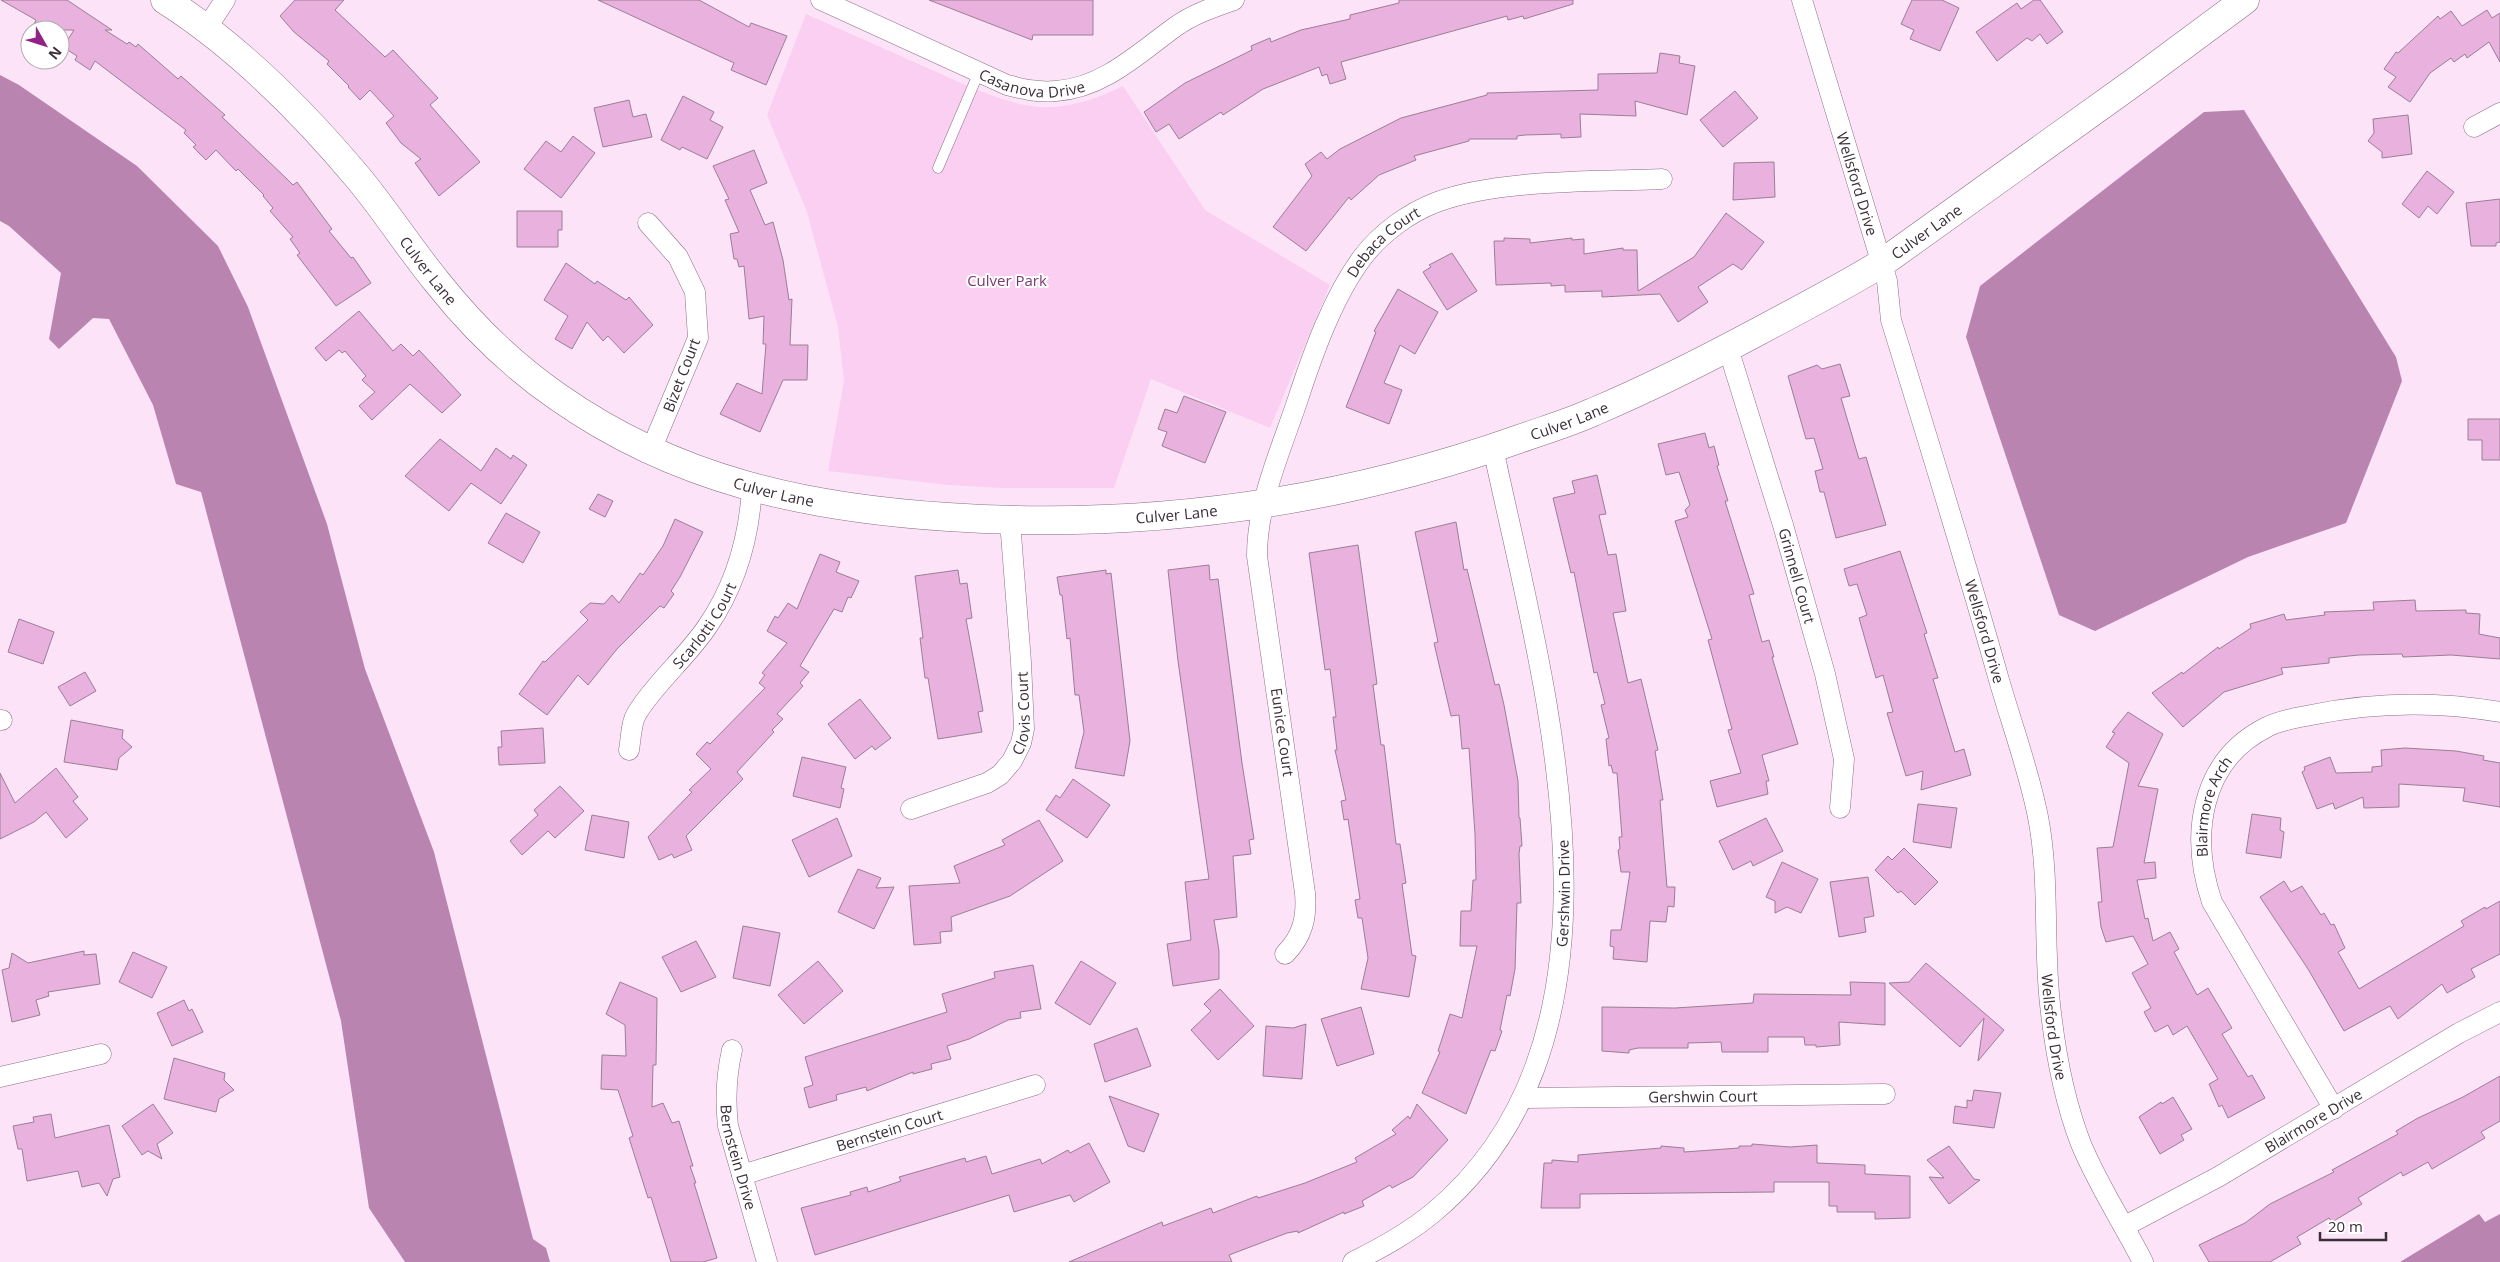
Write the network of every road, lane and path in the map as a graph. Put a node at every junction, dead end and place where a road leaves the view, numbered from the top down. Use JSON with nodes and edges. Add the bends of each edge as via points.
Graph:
{"nodes":[{"id":1,"x":165,"y":0,"type":"edge"},
{"id":2,"x":225,"y":0,"type":"edge"},
{"id":3,"x":821,"y":0,"type":"edge"},
{"id":4,"x":1234,"y":0,"type":"edge"},
{"id":5,"x":1802,"y":0,"type":"edge"},
{"id":6,"x":2245,"y":0,"type":"edge"},
{"id":7,"x":206,"y":29,"type":"junction"},
{"id":8,"x":979,"y":72,"type":"junction"},
{"id":9,"x":2500,"y":113,"type":"edge"},
{"id":10,"x":2474,"y":127,"type":"dead end"},
{"id":11,"x":938,"y":168,"type":"dead end"},
{"id":12,"x":1662,"y":179,"type":"dead end"},
{"id":13,"x":648,"y":222,"type":"dead end"},
{"id":14,"x":1882,"y":263,"type":"junction"},
{"id":15,"x":1728,"y":348,"type":"junction"},
{"id":16,"x":1493,"y":448,"type":"junction"},
{"id":17,"x":651,"y":450,"type":"junction"},
{"id":18,"x":752,"y":488,"type":"junction"},
{"id":19,"x":1263,"y":505,"type":"junction"},
{"id":20,"x":1010,"y":521,"type":"junction"},
{"id":21,"x":2500,"y":712,"type":"edge"},
{"id":22,"x":629,"y":750,"type":"dead end"},
{"id":23,"x":1840,"y":808,"type":"dead end"},
{"id":24,"x":910,"y":809,"type":"dead end"},
{"id":25,"x":1285,"y":954,"type":"dead end"},
{"id":26,"x":2500,"y":1012,"type":"edge"},
{"id":27,"x":732,"y":1050,"type":"dead end"},
{"id":28,"x":101,"y":1054,"type":"dead end"},
{"id":29,"x":0,"y":1076,"type":"edge"},
{"id":30,"x":1035,"y":1085,"type":"dead end"},
{"id":31,"x":1885,"y":1094,"type":"dead end"},
{"id":32,"x":1522,"y":1098,"type":"junction"},
{"id":33,"x":2334,"y":1109,"type":"junction"},
{"id":34,"x":742,"y":1175,"type":"junction"},
{"id":35,"x":2125,"y":1226,"type":"junction"},
{"id":36,"x":1390,"y":1254,"type":"edge"},
{"id":37,"x":767,"y":1262,"type":"edge"},
{"id":38,"x":1353,"y":1262,"type":"edge"},
{"id":39,"x":2143,"y":1262,"type":"edge"}],
"edges":[{"from":1,"to":7,"type":"street","name":"Culver Lane"},
{"from":2,"to":7,"type":"street"},
{"from":3,"to":8,"type":"street","name":"Casanova Drive"},
{"from":4,"to":8,"type":"street","name":"Casanova Drive","via":[[1209,8],[1177,26],[1135,58],[1081,87],[1056,92],[1031,91],[1007,85]]},
{"from":5,"to":14,"type":"street","name":"Wellsford Drive"},
{"from":6,"to":14,"type":"street","name":"Culver Lane"},
{"from":7,"to":17,"type":"street","name":"Culver Lane","via":[[305,119],[357,177],[438,284],[475,326],[558,398]]},
{"from":8,"to":11,"type":"lane"},
{"from":9,"to":10,"type":"street"},
{"from":12,"to":19,"type":"street","name":"Debaca Court","via":[[1529,185],[1465,193],[1436,202],[1384,234],[1353,272],[1324,328],[1305,375]]},
{"from":13,"to":17,"type":"street","name":"Bizet Court","via":[[678,256],[695,292],[698,338]]},
{"from":14,"to":15,"type":"street","name":"Culver Lane"},
{"from":14,"to":35,"type":"street","name":"Wellsford Drive","via":[[1891,320],[2038,815],[2044,856],[2050,1003],[2070,1113],[2100,1183]]},
{"from":15,"to":16,"type":"street","name":"Culver Lane","via":[[1591,413]]},
{"from":15,"to":23,"type":"street","name":"Grinnell Court","via":[[1825,674],[1844,759]]},
{"from":16,"to":19,"type":"street","name":"Culver Lane","via":[[1349,488]]},
{"from":16,"to":32,"type":"street","name":"Gershwin Drive","via":[[1551,721],[1563,845],[1555,991],[1546,1033]]},
{"from":17,"to":18,"type":"street","name":"Culver Lane","via":[[690,468]]},
{"from":18,"to":20,"type":"street","name":"Culver Lane","via":[[808,502],[892,514]]},
{"from":18,"to":22,"type":"street","name":"Scarlotti Court","via":[[746,542],[724,600],[706,628],[636,714]]},
{"from":19,"to":20,"type":"street","name":"Culver Lane","via":[[1162,517]]},
{"from":19,"to":25,"type":"street","name":"Eunice Court","via":[[1257,530],[1257,556],[1307,912],[1302,930]]},
{"from":20,"to":24,"type":"street","name":"Clovis Court","via":[[1021,662],[1024,729],[1021,744],[1012,761],[987,783]]},
{"from":21,"to":33,"type":"street","name":"Blairmore Arch","via":[[2464,706],[2385,705],[2333,710],[2280,721],[2245,741],[2214,780],[2205,803],[2200,850],[2203,876],[2212,902]]},
{"from":26,"to":33,"type":"street","name":"Blairmore Drive","via":[[2459,1033]]},
{"from":27,"to":34,"type":"street","name":"Bernstein Drive","via":[[725,1102],[728,1126]]},
{"from":28,"to":29,"type":"street"},
{"from":30,"to":34,"type":"street","name":"Bernstein Court"},
{"from":31,"to":32,"type":"street","name":"Gershwin Court"},
{"from":32,"to":36,"type":"street","name":"Gershwin Drive","via":[[1481,1164]]},
{"from":33,"to":35,"type":"street","name":"Blairmore Drive","via":[[2218,1177]]},
{"from":34,"to":37,"type":"street","name":"Bernstein Drive"},
{"from":35,"to":39,"type":"street","name":"Wellsford Drive"},
{"from":36,"to":38,"type":"street","name":"Gershwin Drive"}]}
